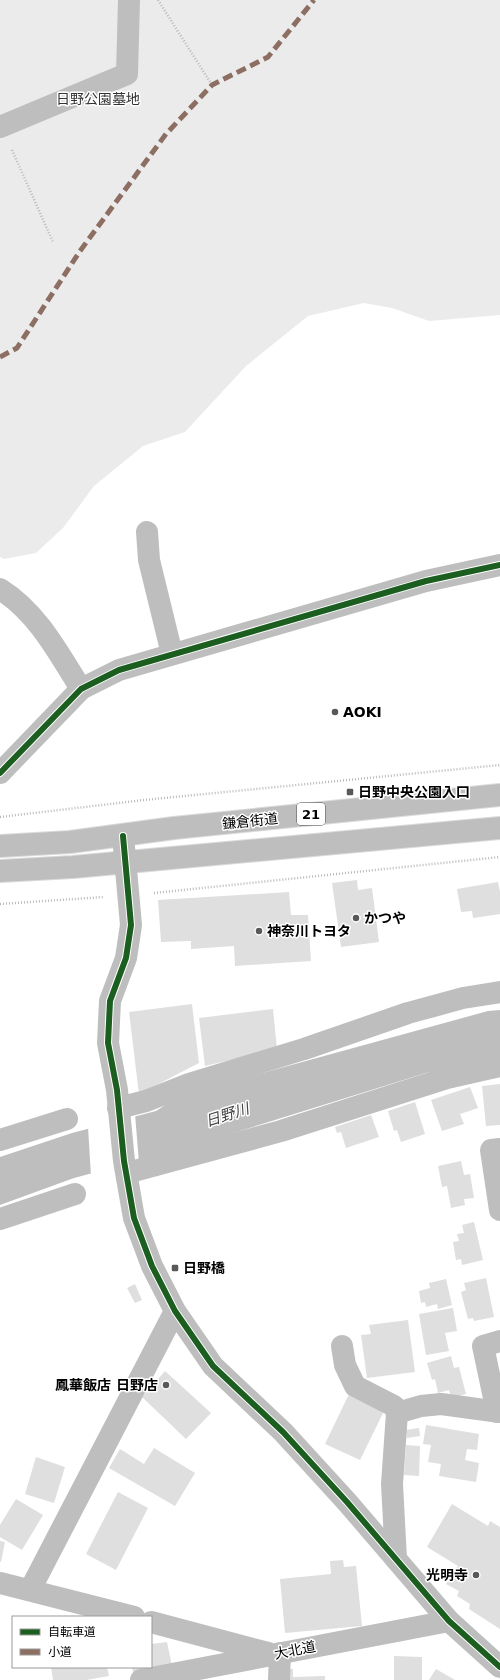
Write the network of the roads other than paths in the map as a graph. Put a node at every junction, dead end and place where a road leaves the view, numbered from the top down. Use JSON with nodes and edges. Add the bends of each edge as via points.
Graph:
{"nodes":[{"id":1,"x":129,"y":0,"type":"edge"},
{"id":2,"x":1,"y":127,"type":"edge"},
{"id":3,"x":147,"y":532,"type":"dead end"},
{"id":4,"x":500,"y":565,"type":"edge"},
{"id":5,"x":0,"y":589,"type":"edge"},
{"id":6,"x":172,"y":654,"type":"junction"},
{"id":7,"x":81,"y":689,"type":"junction"},
{"id":8,"x":0,"y":773,"type":"edge"},
{"id":9,"x":500,"y":795,"type":"edge"},
{"id":10,"x":500,"y":828,"type":"edge"},
{"id":11,"x":123,"y":836,"type":"junction"},
{"id":12,"x":0,"y":846,"type":"edge"},
{"id":13,"x":126,"y":862,"type":"junction"},
{"id":14,"x":0,"y":871,"type":"edge"},
{"id":15,"x":500,"y":992,"type":"edge"},
{"id":16,"x":500,"y":1066,"type":"edge"},
{"id":17,"x":119,"y":1113,"type":"junction"},
{"id":18,"x":67,"y":1119,"type":"dead end"},
{"id":19,"x":0,"y":1140,"type":"edge"},
{"id":20,"x":500,"y":1149,"type":"edge"},
{"id":21,"x":126,"y":1167,"type":"junction"},
{"id":22,"x":75,"y":1194,"type":"dead end"},
{"id":23,"x":500,"y":1210,"type":"edge"},
{"id":24,"x":0,"y":1219,"type":"edge"},
{"id":25,"x":175,"y":1311,"type":"junction"},
{"id":26,"x":500,"y":1341,"type":"edge"},
{"id":27,"x":342,"y":1346,"type":"dead end"},
{"id":28,"x":499,"y":1412,"type":"edge"},
{"id":29,"x":397,"y":1413,"type":"junction"},
{"id":30,"x":396,"y":1559,"type":"junction"},
{"id":31,"x":0,"y":1583,"type":"edge"},
{"id":32,"x":30,"y":1590,"type":"junction"},
{"id":33,"x":130,"y":1616,"type":"edge"},
{"id":34,"x":449,"y":1621,"type":"junction"},
{"id":35,"x":152,"y":1622,"type":"edge"},
{"id":36,"x":277,"y":1653,"type":"junction"},
{"id":37,"x":500,"y":1667,"type":"edge"},
{"id":38,"x":142,"y":1680,"type":"edge"},
{"id":39,"x":279,"y":1680,"type":"edge"}],
"edges":[{"from":1,"to":2,"type":"street","via":[[127,74]]},
{"from":3,"to":6,"type":"street","via":[[149,560]]},
{"from":4,"to":6,"type":"street","via":[[426,581]]},
{"from":5,"to":7,"type":"street","via":[[10,595],[43,628]]},
{"from":6,"to":7,"type":"street","via":[[119,670]]},
{"from":7,"to":8,"type":"street"},
{"from":9,"to":11,"type":"street","name":"鎌倉街道","number":"21","via":[[174,828]]},
{"from":10,"to":13,"type":"street","number":"21"},
{"from":11,"to":12,"type":"street","name":"鎌倉街道","number":"21"},
{"from":11,"to":13,"type":"street"},
{"from":13,"to":14,"type":"street","number":"21"},
{"from":13,"to":17,"type":"street","via":[[131,925],[126,958],[110,1002],[108,1043]]},
{"from":15,"to":17,"type":"street","via":[[463,998],[408,1013],[189,1084]]},
{"from":16,"to":21,"type":"street","via":[[447,1078],[281,1131]]},
{"from":17,"to":21,"type":"street"},
{"from":18,"to":19,"type":"street"},
{"from":20,"to":23,"type":"street","via":[[491,1150]]},
{"from":21,"to":25,"type":"street","via":[[134,1218],[152,1266]]},
{"from":22,"to":24,"type":"street"},
{"from":25,"to":30,"type":"street","via":[[213,1366],[283,1432]]},
{"from":25,"to":32,"type":"street"},
{"from":26,"to":28,"type":"street","via":[[483,1346]]},
{"from":27,"to":29,"type":"street","via":[[345,1365],[355,1386],[394,1406]]},
{"from":28,"to":29,"type":"street","via":[[441,1404],[421,1406]]},
{"from":29,"to":30,"type":"street","via":[[392,1484]]},
{"from":30,"to":34,"type":"street"},
{"from":31,"to":32,"type":"street"},
{"from":32,"to":33,"type":"street"},
{"from":34,"to":36,"type":"street","name":"大北道"},
{"from":34,"to":37,"type":"street"},
{"from":35,"to":36,"type":"street"},
{"from":36,"to":38,"type":"street","name":"大北道"},
{"from":36,"to":39,"type":"street"}]}
